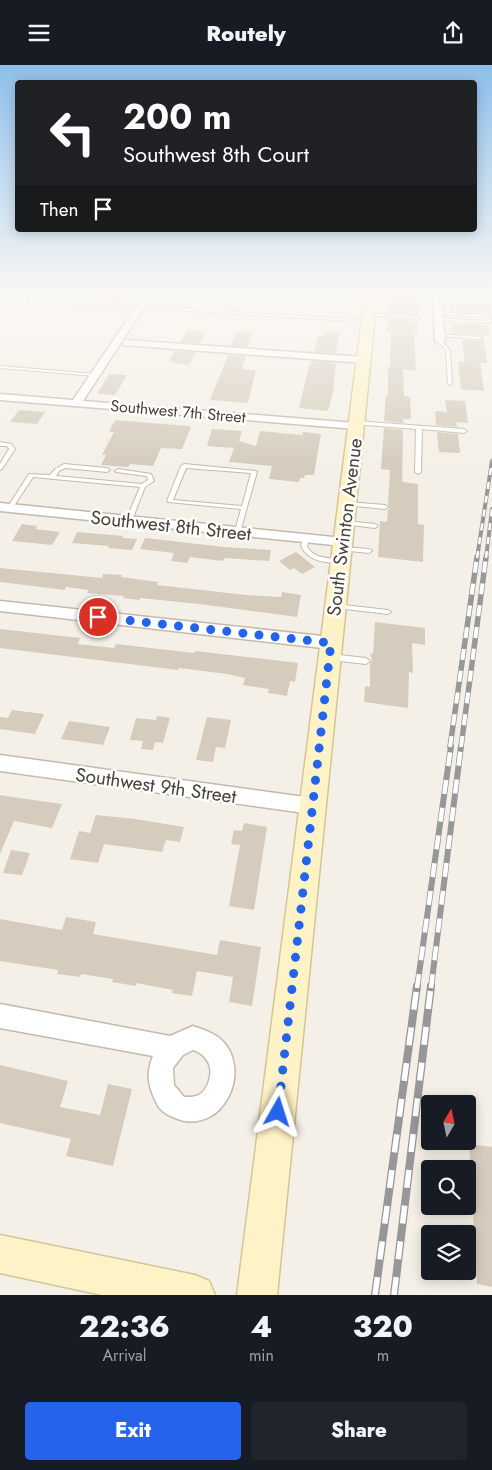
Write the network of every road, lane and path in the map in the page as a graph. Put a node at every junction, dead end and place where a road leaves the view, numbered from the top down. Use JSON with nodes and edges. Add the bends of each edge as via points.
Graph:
{"nodes":[{"id":1,"x":110,"y":352,"type":"edge"},
{"id":2,"x":257,"y":352,"type":"edge"},
{"id":3,"x":364,"y":352,"type":"edge"},
{"id":4,"x":448,"y":352,"type":"edge"},
{"id":5,"x":363,"y":360,"type":"junction"},
{"id":6,"x":0,"y":367,"type":"edge"},
{"id":7,"x":95,"y":375,"type":"junction"},
{"id":8,"x":450,"y":384,"type":"dead end"},
{"id":9,"x":0,"y":397,"type":"edge"},
{"id":10,"x":76,"y":403,"type":"junction"},
{"id":11,"x":356,"y":425,"type":"junction"},
{"id":12,"x":419,"y":428,"type":"junction"},
{"id":13,"x":464,"y":431,"type":"dead end"},
{"id":14,"x":0,"y":444,"type":"edge"},
{"id":15,"x":0,"y":468,"type":"edge"},
{"id":16,"x":107,"y":470,"type":"dead end"},
{"id":17,"x":118,"y":471,"type":"dead end"},
{"id":18,"x":418,"y":472,"type":"dead end"},
{"id":19,"x":52,"y":477,"type":"junction"},
{"id":20,"x":144,"y":486,"type":"junction"},
{"id":21,"x":385,"y":507,"type":"dead end"},
{"id":22,"x":244,"y":508,"type":"junction"},
{"id":23,"x":4,"y":510,"type":"edge"},
{"id":24,"x":129,"y":520,"type":"junction"},
{"id":25,"x":375,"y":526,"type":"dead end"},
{"id":26,"x":238,"y":531,"type":"junction"},
{"id":27,"x":343,"y":536,"type":"junction"},
{"id":28,"x":306,"y":539,"type":"junction"},
{"id":29,"x":369,"y":551,"type":"dead end"},
{"id":30,"x":0,"y":606,"type":"edge"},
{"id":31,"x":335,"y":606,"type":"junction"},
{"id":32,"x":388,"y":612,"type":"dead end"},
{"id":33,"x":330,"y":650,"type":"junction"},
{"id":34,"x":366,"y":661,"type":"dead end"},
{"id":35,"x":0,"y":763,"type":"edge"},
{"id":36,"x":312,"y":806,"type":"junction"},
{"id":37,"x":0,"y":1016,"type":"edge"},
{"id":38,"x":171,"y":1048,"type":"dead end"},
{"id":39,"x":0,"y":1254,"type":"edge"},
{"id":40,"x":195,"y":1295,"type":"edge"},
{"id":41,"x":256,"y":1295,"type":"edge"}],
"edges":[{"from":1,"to":7,"type":"street"},
{"from":2,"to":5,"type":"street"},
{"from":3,"to":5,"type":"street","name":"South Swinton Avenue"},
{"from":4,"to":8,"type":"lane"},
{"from":5,"to":11,"type":"street","name":"South Swinton Avenue"},
{"from":6,"to":7,"type":"lane"},
{"from":7,"to":10,"type":"street"},
{"from":9,"to":10,"type":"street","name":"Southwest 7th Street"},
{"from":10,"to":11,"type":"street","name":"Southwest 7th Street"},
{"from":11,"to":12,"type":"lane"},
{"from":11,"to":27,"type":"street","name":"South Swinton Avenue"},
{"from":12,"to":13,"type":"lane"},
{"from":12,"to":18,"type":"lane"},
{"from":14,"to":15,"type":"lane","via":[[9,445],[12,449]]},
{"from":16,"to":19,"type":"lane","via":[[64,466]]},
{"from":17,"to":20,"type":"lane","via":[[149,475],[151,481]]},
{"from":19,"to":20,"type":"lane"},
{"from":19,"to":23,"type":"lane","via":[[31,475]]},
{"from":20,"to":24,"type":"lane"},
{"from":21,"to":27,"type":"lane"},
{"from":22,"to":22,"type":"lane","via":[[254,473],[184,466],[170,501]]},
{"from":22,"to":26,"type":"lane"},
{"from":23,"to":24,"type":"street","name":"Southwest 8th Street"},
{"from":24,"to":26,"type":"street","name":"Southwest 8th Street"},
{"from":25,"to":27,"type":"lane"},
{"from":26,"to":28,"type":"street","name":"Southwest 8th Street"},
{"from":27,"to":28,"type":"street","name":"Southwest 8th Street"},
{"from":27,"to":28,"type":"lane","via":[[320,559],[309,554],[304,547]]},
{"from":27,"to":29,"type":"lane"},
{"from":27,"to":31,"type":"street","name":"South Swinton Avenue"},
{"from":30,"to":33,"type":"street"},
{"from":31,"to":32,"type":"lane"},
{"from":31,"to":33,"type":"street","name":"South Swinton Avenue"},
{"from":33,"to":34,"type":"lane"},
{"from":33,"to":36,"type":"street","name":"South Swinton Avenue"},
{"from":35,"to":36,"type":"street","name":"Southwest 9th Street"},
{"from":36,"to":41,"type":"street","name":"South Swinton Avenue"},
{"from":37,"to":38,"type":"street"},
{"from":39,"to":40,"type":"street"}]}
